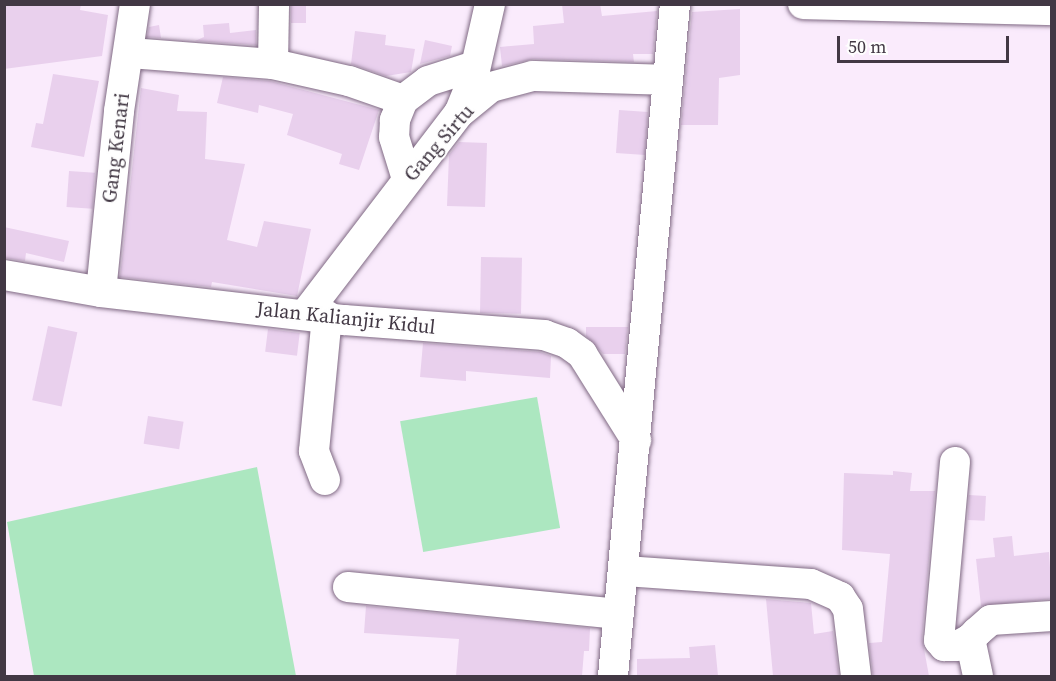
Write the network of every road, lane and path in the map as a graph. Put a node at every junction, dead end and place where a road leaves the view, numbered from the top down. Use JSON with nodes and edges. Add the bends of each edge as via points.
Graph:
{"nodes":[{"id":1,"x":135,"y":4,"type":"edge"},
{"id":2,"x":274,"y":4,"type":"edge"},
{"id":3,"x":490,"y":4,"type":"edge"},
{"id":4,"x":675,"y":4,"type":"edge"},
{"id":5,"x":804,"y":4,"type":"edge"},
{"id":6,"x":1052,"y":10,"type":"edge"},
{"id":7,"x":130,"y":53,"type":"junction"},
{"id":8,"x":273,"y":64,"type":"junction"},
{"id":9,"x":475,"y":66,"type":"junction"},
{"id":10,"x":665,"y":80,"type":"junction"},
{"id":11,"x":403,"y":100,"type":"junction"},
{"id":12,"x":459,"y":113,"type":"junction"},
{"id":13,"x":407,"y":179,"type":"junction"},
{"id":14,"x":4,"y":275,"type":"edge"},
{"id":15,"x":101,"y":292,"type":"junction"},
{"id":16,"x":316,"y":315,"type":"junction"},
{"id":17,"x":636,"y":440,"type":"junction"},
{"id":18,"x":955,"y":462,"type":"dead end"},
{"id":19,"x":325,"y":480,"type":"dead end"},
{"id":20,"x":625,"y":571,"type":"junction"},
{"id":21,"x":348,"y":587,"type":"dead end"},
{"id":22,"x":619,"y":614,"type":"junction"},
{"id":23,"x":1052,"y":616,"type":"edge"},
{"id":24,"x":970,"y":639,"type":"junction"},
{"id":25,"x":613,"y":676,"type":"edge"},
{"id":26,"x":856,"y":676,"type":"edge"},
{"id":27,"x":978,"y":676,"type":"edge"}],
"edges":[{"from":1,"to":7,"type":"street","name":"Gang Kenari"},
{"from":2,"to":8,"type":"street"},
{"from":3,"to":9,"type":"street"},
{"from":4,"to":10,"type":"street"},
{"from":5,"to":6,"type":"street"},
{"from":7,"to":8,"type":"street"},
{"from":7,"to":15,"type":"street","name":"Gang Kenari","via":[[118,111]]},
{"from":8,"to":11,"type":"street","via":[[349,81]]},
{"from":9,"to":11,"type":"street","via":[[428,81]]},
{"from":9,"to":12,"type":"street"},
{"from":10,"to":12,"type":"street","name":"Gang Sirtu","via":[[533,76],[491,87]]},
{"from":10,"to":17,"type":"street"},
{"from":11,"to":13,"type":"street","via":[[395,120],[394,137]]},
{"from":12,"to":13,"type":"street","name":"Gang Sirtu"},
{"from":13,"to":16,"type":"street","name":"Gang Sirtu"},
{"from":14,"to":15,"type":"street","name":"Jalan Kalianjir Kidul"},
{"from":15,"to":16,"type":"street","name":"Jalan Kalianjir Kidul"},
{"from":16,"to":17,"type":"street","name":"Jalan Kalianjir Kidul","via":[[449,330],[526,333],[567,343],[594,370]]},
{"from":16,"to":19,"type":"street","via":[[314,451]]},
{"from":17,"to":20,"type":"street"},
{"from":18,"to":24,"type":"street","via":[[939,640],[944,646],[957,646]]},
{"from":20,"to":22,"type":"street"},
{"from":20,"to":26,"type":"street","via":[[811,584],[840,597],[848,609]]},
{"from":21,"to":22,"type":"street"},
{"from":22,"to":25,"type":"street"},
{"from":23,"to":24,"type":"street","via":[[991,620]]},
{"from":24,"to":27,"type":"street"}]}
